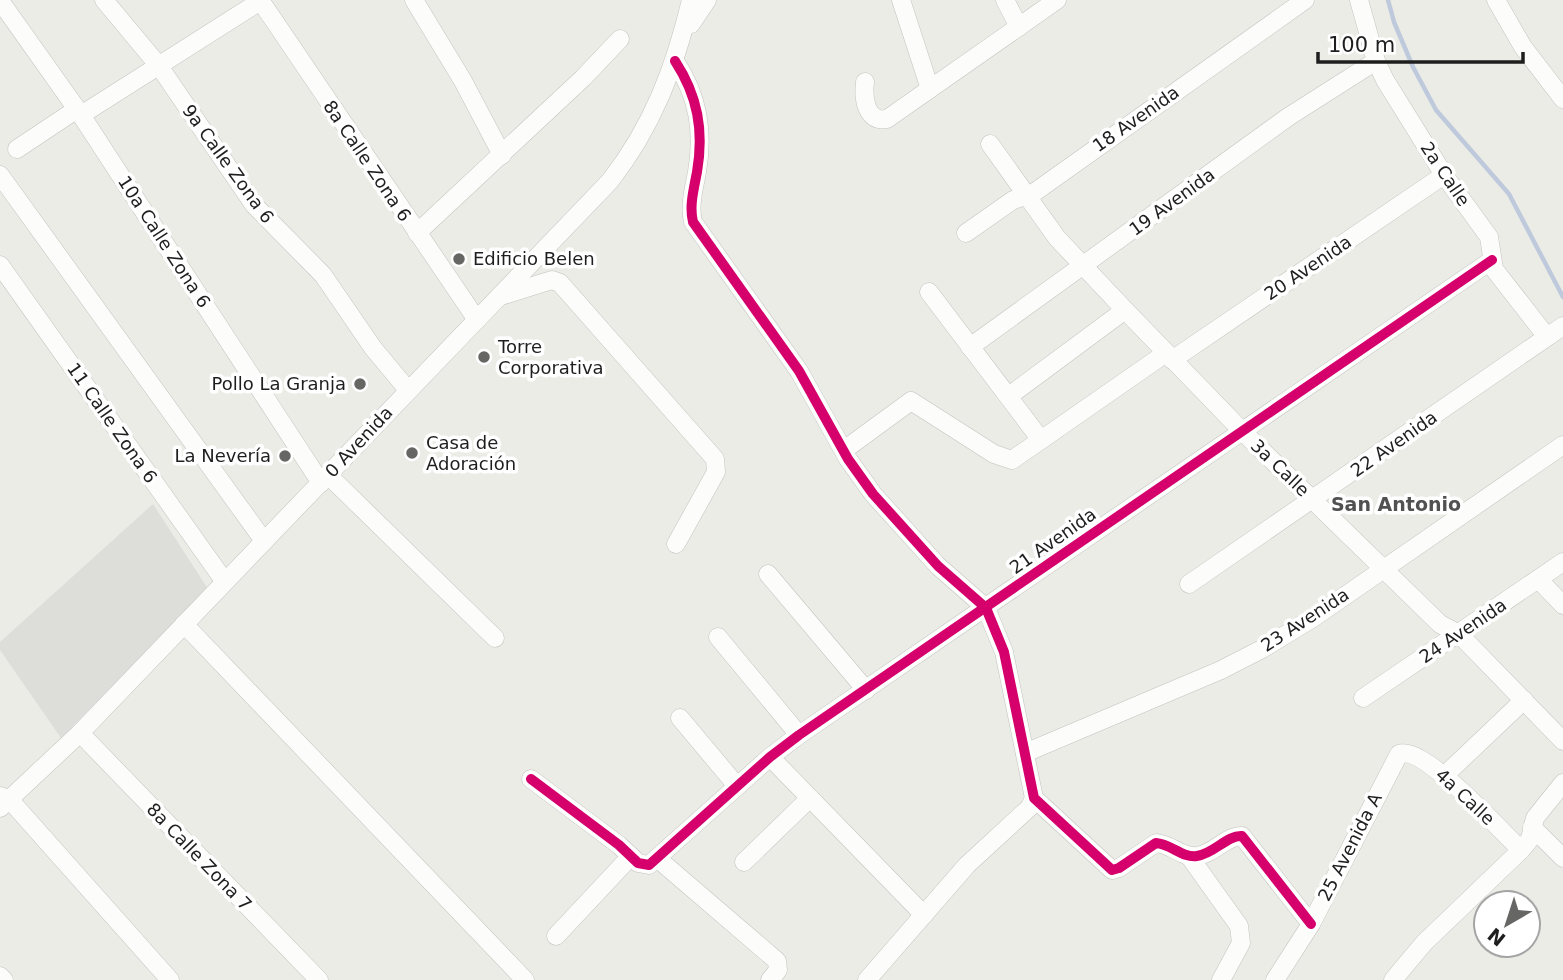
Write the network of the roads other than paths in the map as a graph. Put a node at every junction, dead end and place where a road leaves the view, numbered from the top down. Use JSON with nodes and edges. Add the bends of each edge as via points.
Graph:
{"nodes":[{"id":1,"x":104,"y":0,"type":"edge"},
{"id":2,"x":261,"y":0,"type":"edge"},
{"id":3,"x":414,"y":0,"type":"edge"},
{"id":4,"x":691,"y":0,"type":"edge"},
{"id":5,"x":707,"y":0,"type":"edge"},
{"id":6,"x":901,"y":0,"type":"edge"},
{"id":7,"x":1005,"y":0,"type":"edge"},
{"id":8,"x":1057,"y":0,"type":"edge"},
{"id":9,"x":1305,"y":0,"type":"edge"},
{"id":10,"x":1359,"y":0,"type":"edge"},
{"id":11,"x":1496,"y":0,"type":"edge"},
{"id":12,"x":4,"y":4,"type":"edge"},
{"id":13,"x":1019,"y":27,"type":"junction"},
{"id":14,"x":620,"y":39,"type":"dead end"},
{"id":15,"x":677,"y":55,"type":"junction"},
{"id":16,"x":1376,"y":61,"type":"junction"},
{"id":17,"x":159,"y":66,"type":"junction"},
{"id":18,"x":865,"y":82,"type":"dead end"},
{"id":19,"x":930,"y":89,"type":"junction"},
{"id":20,"x":1563,"y":99,"type":"edge"},
{"id":21,"x":79,"y":112,"type":"junction"},
{"id":22,"x":990,"y":144,"type":"dead end"},
{"id":23,"x":17,"y":149,"type":"dead end"},
{"id":24,"x":502,"y":155,"type":"junction"},
{"id":25,"x":0,"y":175,"type":"edge"},
{"id":26,"x":1444,"y":176,"type":"junction"},
{"id":27,"x":1028,"y":195,"type":"junction"},
{"id":28,"x":417,"y":233,"type":"junction"},
{"id":29,"x":966,"y":233,"type":"dead end"},
{"id":30,"x":1492,"y":260,"type":"junction"},
{"id":31,"x":0,"y":265,"type":"edge"},
{"id":32,"x":1084,"y":265,"type":"junction"},
{"id":33,"x":929,"y":292,"type":"dead end"},
{"id":34,"x":501,"y":296,"type":"junction"},
{"id":35,"x":1125,"y":310,"type":"junction"},
{"id":36,"x":477,"y":320,"type":"junction"},
{"id":37,"x":1556,"y":331,"type":"edge"},
{"id":38,"x":970,"y":347,"type":"junction"},
{"id":39,"x":1169,"y":357,"type":"junction"},
{"id":40,"x":408,"y":390,"type":"junction"},
{"id":41,"x":1009,"y":396,"type":"junction"},
{"id":42,"x":1243,"y":432,"type":"junction"},
{"id":43,"x":1041,"y":440,"type":"junction"},
{"id":44,"x":1563,"y":445,"type":"edge"},
{"id":45,"x":844,"y":450,"type":"junction"},
{"id":46,"x":325,"y":479,"type":"junction"},
{"id":47,"x":1312,"y":499,"type":"junction"},
{"id":48,"x":264,"y":541,"type":"junction"},
{"id":49,"x":676,"y":544,"type":"dead end"},
{"id":50,"x":1563,"y":562,"type":"edge"},
{"id":51,"x":1382,"y":569,"type":"junction"},
{"id":52,"x":768,"y":574,"type":"dead end"},
{"id":53,"x":1538,"y":579,"type":"junction"},
{"id":54,"x":225,"y":582,"type":"junction"},
{"id":55,"x":1189,"y":584,"type":"dead end"},
{"id":56,"x":1563,"y":605,"type":"edge"},
{"id":57,"x":986,"y":608,"type":"junction"},
{"id":58,"x":184,"y":624,"type":"junction"},
{"id":59,"x":1459,"y":634,"type":"junction"},
{"id":60,"x":718,"y":637,"type":"dead end"},
{"id":61,"x":495,"y":638,"type":"dead end"},
{"id":62,"x":866,"y":690,"type":"junction"},
{"id":63,"x":1363,"y":698,"type":"dead end"},
{"id":64,"x":1524,"y":700,"type":"junction"},
{"id":65,"x":680,"y":718,"type":"dead end"},
{"id":66,"x":80,"y":733,"type":"junction"},
{"id":67,"x":799,"y":735,"type":"junction"},
{"id":68,"x":1563,"y":741,"type":"edge"},
{"id":69,"x":1404,"y":752,"type":"joint"},
{"id":70,"x":1025,"y":753,"type":"junction"},
{"id":71,"x":770,"y":757,"type":"junction"},
{"id":72,"x":1444,"y":776,"type":"junction"},
{"id":73,"x":531,"y":779,"type":"dead end"},
{"id":74,"x":1563,"y":783,"type":"edge"},
{"id":75,"x":737,"y":786,"type":"junction"},
{"id":76,"x":810,"y":798,"type":"junction"},
{"id":77,"x":1034,"y":798,"type":"junction"},
{"id":78,"x":3,"y":801,"type":"edge"},
{"id":79,"x":1535,"y":820,"type":"junction"},
{"id":80,"x":1563,"y":844,"type":"edge"},
{"id":81,"x":1521,"y":850,"type":"junction"},
{"id":82,"x":1189,"y":856,"type":"junction"},
{"id":83,"x":1563,"y":858,"type":"edge"},
{"id":84,"x":645,"y":860,"type":"junction"},
{"id":85,"x":744,"y":862,"type":"dead end"},
{"id":86,"x":924,"y":915,"type":"junction"},
{"id":87,"x":1311,"y":924,"type":"junction"},
{"id":88,"x":556,"y":936,"type":"dead end"},
{"id":89,"x":0,"y":976,"type":"edge"},
{"id":90,"x":4,"y":980,"type":"edge"},
{"id":91,"x":170,"y":980,"type":"edge"},
{"id":92,"x":319,"y":980,"type":"edge"},
{"id":93,"x":525,"y":980,"type":"edge"},
{"id":94,"x":770,"y":980,"type":"edge"},
{"id":95,"x":867,"y":980,"type":"edge"},
{"id":96,"x":1221,"y":980,"type":"edge"},
{"id":97,"x":1275,"y":980,"type":"edge"},
{"id":98,"x":1392,"y":980,"type":"edge"}],
"edges":[{"from":1,"to":17,"type":"street","name":"9a Calle Zona 6"},
{"from":2,"to":17,"type":"street"},
{"from":2,"to":28,"type":"street","name":"8a Calle Zona 6"},
{"from":3,"to":24,"type":"street"},
{"from":4,"to":15,"type":"street","name":"0 Avenida"},
{"from":5,"to":15,"type":"street","name":"0 Avenida"},
{"from":6,"to":19,"type":"street"},
{"from":7,"to":13,"type":"street"},
{"from":8,"to":13,"type":"street"},
{"from":9,"to":27,"type":"street","name":"18 Avenida"},
{"from":10,"to":16,"type":"street","name":"2a Calle"},
{"from":11,"to":20,"type":"street","via":[[1523,47]]},
{"from":12,"to":21,"type":"street","name":"10a Calle Zona 6"},
{"from":13,"to":19,"type":"street"},
{"from":14,"to":24,"type":"street"},
{"from":15,"to":34,"type":"street","name":"0 Avenida","via":[[631,155]]},
{"from":15,"to":45,"type":"street","via":[[698,110],[693,222],[799,371]]},
{"from":16,"to":26,"type":"street","name":"2a Calle"},
{"from":16,"to":32,"type":"street","name":"19 Avenida","via":[[1289,117]]},
{"from":17,"to":21,"type":"street"},
{"from":17,"to":40,"type":"street","name":"9a Calle Zona 6","via":[[254,205],[323,275]]},
{"from":18,"to":19,"type":"street","via":[[869,112],[881,120]]},
{"from":21,"to":23,"type":"street"},
{"from":21,"to":46,"type":"street","name":"10a Calle Zona 6"},
{"from":22,"to":27,"type":"street","name":"3a Calle"},
{"from":24,"to":28,"type":"street"},
{"from":25,"to":48,"type":"street"},
{"from":26,"to":30,"type":"street","name":"2a Calle","via":[[1489,237]]},
{"from":26,"to":39,"type":"street","name":"20 Avenida"},
{"from":27,"to":29,"type":"street","name":"18 Avenida","via":[[1013,200]]},
{"from":27,"to":32,"type":"street","name":"3a Calle"},
{"from":28,"to":36,"type":"street","name":"8a Calle Zona 6"},
{"from":30,"to":37,"type":"street","name":"2a Calle","via":[[1494,269]]},
{"from":30,"to":42,"type":"street","name":"21 Avenida"},
{"from":31,"to":54,"type":"street","name":"11 Calle Zona 6"},
{"from":32,"to":35,"type":"street","name":"3a Calle"},
{"from":32,"to":38,"type":"street","name":"19 Avenida"},
{"from":33,"to":38,"type":"street"},
{"from":34,"to":36,"type":"street","name":"0 Avenida"},
{"from":34,"to":49,"type":"street","via":[[552,280],[560,283],[716,459],[716,472]]},
{"from":35,"to":39,"type":"street","name":"3a Calle"},
{"from":35,"to":41,"type":"street"},
{"from":36,"to":40,"type":"street","name":"0 Avenida"},
{"from":37,"to":47,"type":"street","name":"22 Avenida"},
{"from":38,"to":41,"type":"street"},
{"from":39,"to":42,"type":"street","name":"3a Calle"},
{"from":39,"to":43,"type":"street","name":"20 Avenida"},
{"from":40,"to":46,"type":"street","name":"0 Avenida"},
{"from":41,"to":43,"type":"street"},
{"from":42,"to":47,"type":"street","name":"3a Calle"},
{"from":42,"to":57,"type":"street","name":"21 Avenida"},
{"from":43,"to":45,"type":"street","name":"20 Avenida","via":[[1008,460],[911,401]]},
{"from":44,"to":51,"type":"street","name":"23 Avenida"},
{"from":45,"to":57,"type":"street","via":[[904,531]]},
{"from":46,"to":48,"type":"street","name":"0 Avenida"},
{"from":46,"to":61,"type":"street","name":"10a Calle Zona 6"},
{"from":47,"to":51,"type":"street","name":"3a Calle"},
{"from":47,"to":55,"type":"street","name":"22 Avenida"},
{"from":48,"to":54,"type":"street","name":"0 Avenida"},
{"from":50,"to":53,"type":"street","name":"24 Avenida"},
{"from":51,"to":59,"type":"street","name":"3a Calle","via":[[1440,624]]},
{"from":51,"to":70,"type":"street","name":"23 Avenida","via":[[1294,630],[1222,670]]},
{"from":52,"to":62,"type":"street"},
{"from":53,"to":56,"type":"street"},
{"from":53,"to":59,"type":"street","name":"24 Avenida"},
{"from":54,"to":58,"type":"street","name":"0 Avenida"},
{"from":57,"to":62,"type":"street","name":"21 Avenida"},
{"from":57,"to":70,"type":"street","via":[[1004,652]]},
{"from":58,"to":66,"type":"street","name":"0 Avenida"},
{"from":58,"to":93,"type":"street"},
{"from":59,"to":63,"type":"street","name":"24 Avenida"},
{"from":59,"to":64,"type":"street","name":"3a Calle"},
{"from":60,"to":67,"type":"street"},
{"from":62,"to":67,"type":"street","name":"21 Avenida"},
{"from":64,"to":68,"type":"street","name":"3a Calle"},
{"from":64,"to":72,"type":"street"},
{"from":65,"to":75,"type":"street"},
{"from":66,"to":78,"type":"street","name":"0 Avenida"},
{"from":66,"to":92,"type":"street","name":"8a Calle Zona 7"},
{"from":67,"to":71,"type":"street","name":"21 Avenida"},
{"from":69,"to":72,"type":"street","name":"4a Calle"},
{"from":69,"to":87,"type":"street","name":"25 Avenida A","via":[[1394,760]]},
{"from":70,"to":77,"type":"street"},
{"from":71,"to":75,"type":"street","name":"21 Avenida"},
{"from":71,"to":76,"type":"street"},
{"from":72,"to":81,"type":"street","name":"4a Calle"},
{"from":73,"to":84,"type":"street"},
{"from":74,"to":79,"type":"street"},
{"from":75,"to":84,"type":"street","name":"21 Avenida"},
{"from":76,"to":85,"type":"street"},
{"from":76,"to":86,"type":"street"},
{"from":77,"to":82,"type":"street","via":[[1108,868],[1119,868],[1159,843]]},
{"from":77,"to":86,"type":"street"},
{"from":78,"to":91,"type":"street"},
{"from":79,"to":80,"type":"street"},
{"from":79,"to":81,"type":"street","via":[[1530,839]]},
{"from":79,"to":83,"type":"street"},
{"from":81,"to":98,"type":"street"},
{"from":82,"to":87,"type":"street","via":[[1208,853],[1234,836],[1242,836]]},
{"from":82,"to":96,"type":"street","via":[[1239,926],[1241,943]]},
{"from":84,"to":88,"type":"street","name":"21 Avenida"},
{"from":84,"to":94,"type":"street","via":[[777,961],[778,970]]},
{"from":86,"to":95,"type":"street"},
{"from":87,"to":97,"type":"street","name":"25 Avenida A"},
{"from":89,"to":90,"type":"street"}]}
